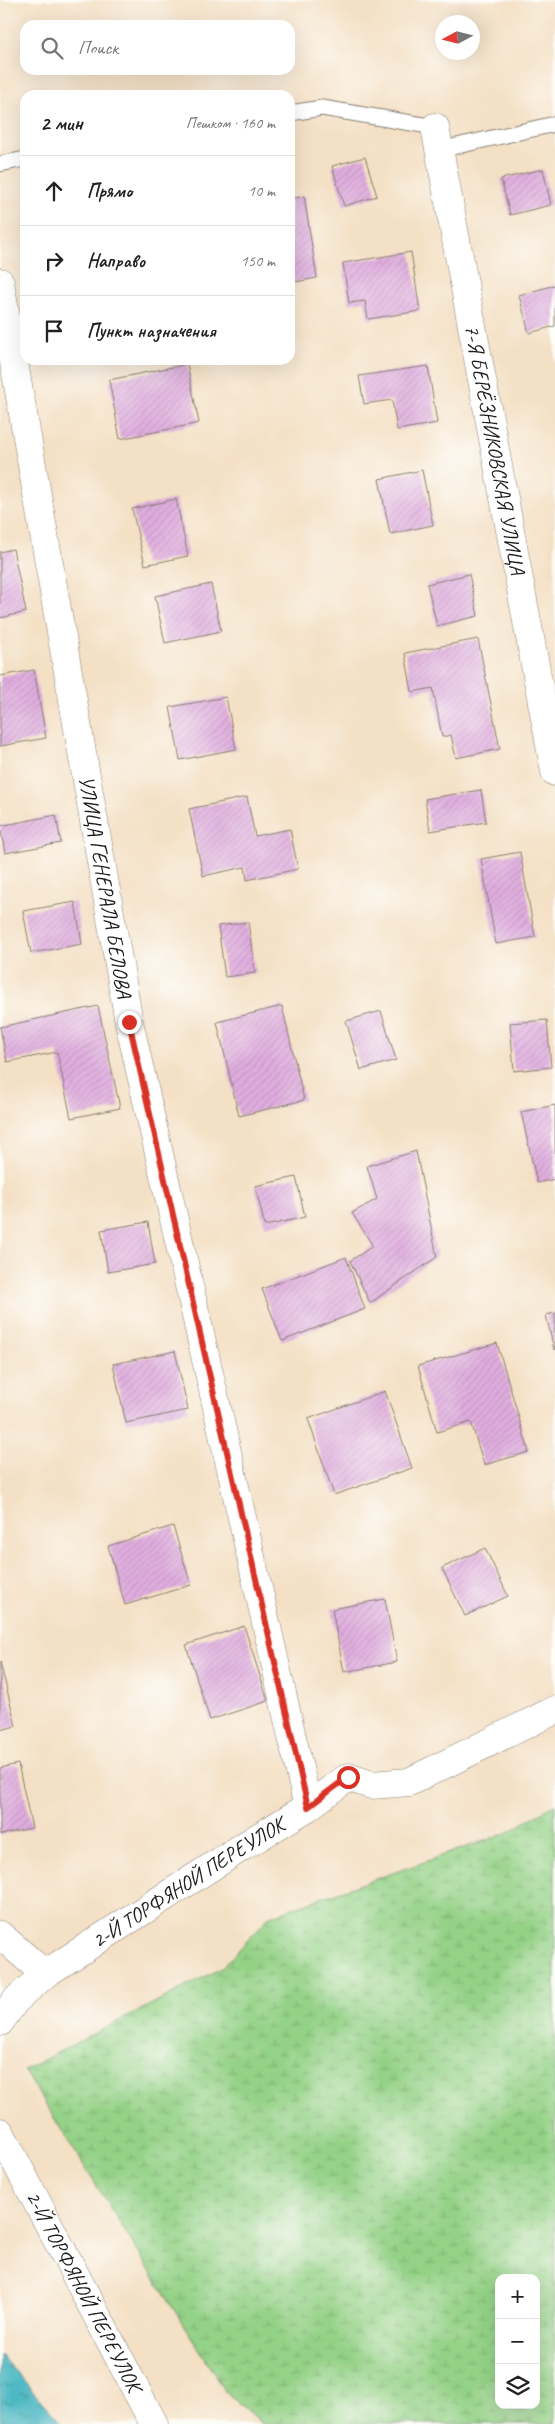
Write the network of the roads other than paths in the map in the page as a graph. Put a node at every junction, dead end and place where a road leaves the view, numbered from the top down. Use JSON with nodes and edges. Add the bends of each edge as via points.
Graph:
{"nodes":[{"id":1,"x":295,"y":112,"type":"edge"},
{"id":2,"x":555,"y":124,"type":"edge"},
{"id":3,"x":437,"y":138,"type":"junction"},
{"id":4,"x":20,"y":160,"type":"edge"},
{"id":5,"x":0,"y":164,"type":"edge"},
{"id":6,"x":0,"y":282,"type":"edge"},
{"id":7,"x":555,"y":772,"type":"edge"},
{"id":8,"x":555,"y":1710,"type":"edge"},
{"id":9,"x":308,"y":1807,"type":"junction"},
{"id":10,"x":0,"y":1935,"type":"edge"},
{"id":11,"x":45,"y":1974,"type":"junction"},
{"id":12,"x":0,"y":2022,"type":"edge"},
{"id":13,"x":0,"y":2132,"type":"edge"},
{"id":14,"x":154,"y":2424,"type":"edge"}],
"edges":[{"from":1,"to":3,"type":"lane","via":[[322,108]]},
{"from":2,"to":3,"type":"lane"},
{"from":3,"to":7,"type":"street","name":"7-Я БЕРЁЗНИКОВСКАЯ УЛИЦА"},
{"from":4,"to":5,"type":"lane"},
{"from":6,"to":9,"type":"street","name":"УЛИЦА ГЕНЕРАЛА БЕЛОВА","via":[[129,1022]]},
{"from":8,"to":9,"type":"street","name":"2-Й ТОРФЯНОЙ ПЕРЕУЛОК","via":[[409,1782],[371,1785],[348,1777]]},
{"from":9,"to":11,"type":"street","name":"2-Й ТОРФЯНОЙ ПЕРЕУЛОК"},
{"from":10,"to":11,"type":"street"},
{"from":11,"to":12,"type":"street","name":"2-Й ТОРФЯНОЙ ПЕРЕУЛОК","via":[[15,2001]]},
{"from":13,"to":14,"type":"street","name":"2-Й ТОРФЯНОЙ ПЕРЕУЛОК"}]}
